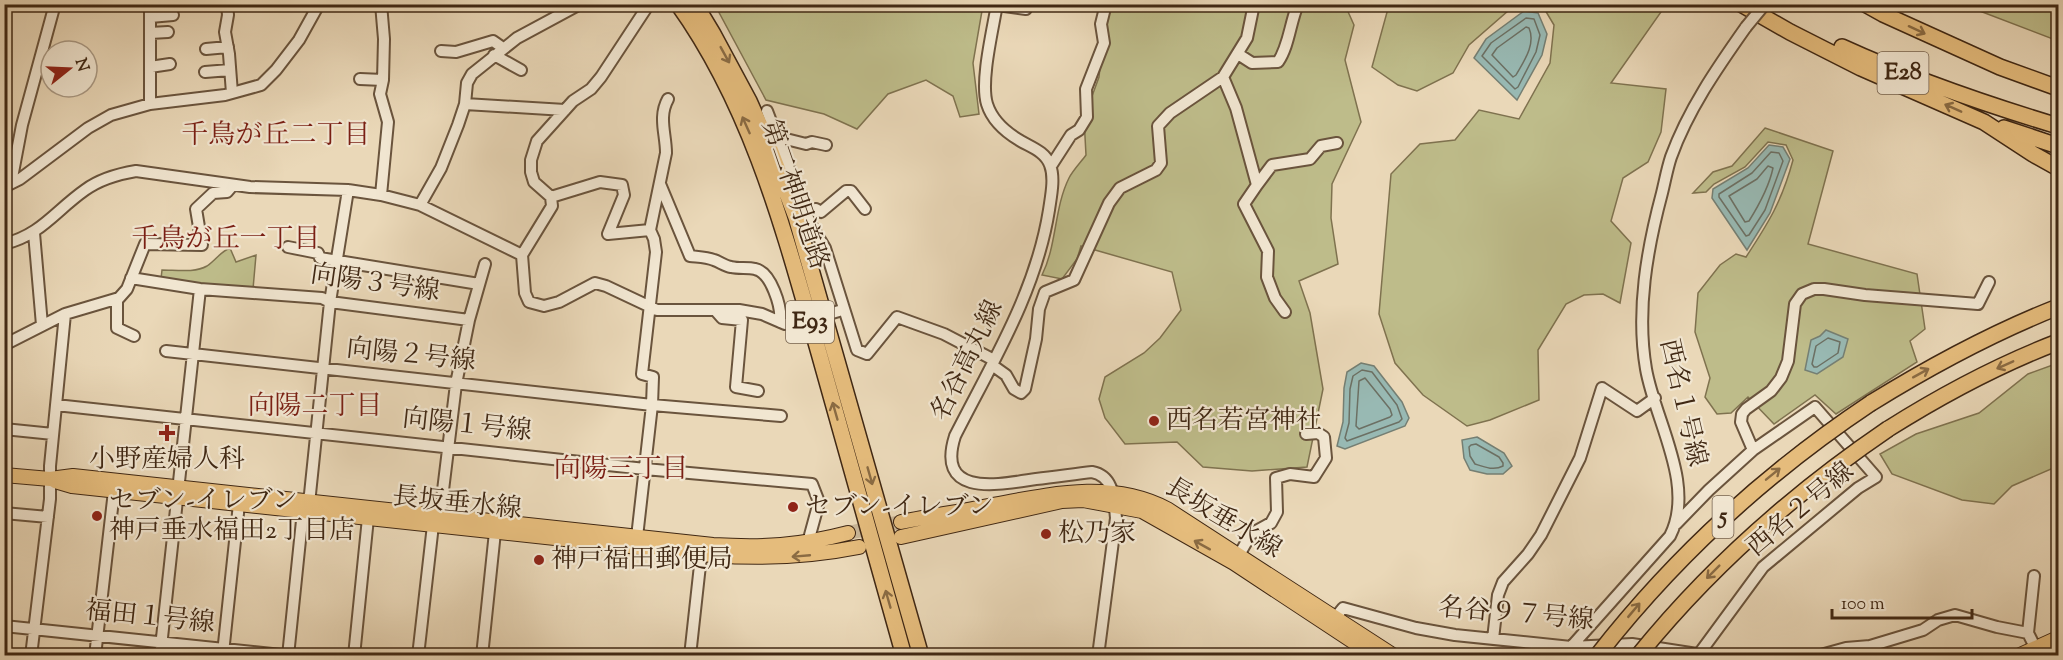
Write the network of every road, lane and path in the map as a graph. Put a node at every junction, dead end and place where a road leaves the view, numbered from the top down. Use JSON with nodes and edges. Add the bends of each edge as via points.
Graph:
{"nodes":[{"id":1,"x":55,"y":4,"type":"edge"},
{"id":2,"x":150,"y":4,"type":"edge"},
{"id":3,"x":227,"y":4,"type":"edge"},
{"id":4,"x":381,"y":4,"type":"edge"},
{"id":5,"x":580,"y":4,"type":"edge"},
{"id":6,"x":649,"y":4,"type":"edge"},
{"id":7,"x":678,"y":4,"type":"edge"},
{"id":8,"x":694,"y":4,"type":"edge"},
{"id":9,"x":1027,"y":4,"type":"edge"},
{"id":10,"x":1106,"y":4,"type":"edge"},
{"id":11,"x":1254,"y":4,"type":"edge"},
{"id":12,"x":1298,"y":4,"type":"edge"},
{"id":13,"x":1741,"y":4,"type":"edge"},
{"id":14,"x":1753,"y":4,"type":"edge"},
{"id":15,"x":1765,"y":4,"type":"edge"},
{"id":16,"x":1865,"y":4,"type":"edge"},
{"id":17,"x":997,"y":5,"type":"edge"},
{"id":18,"x":318,"y":6,"type":"edge"},
{"id":19,"x":173,"y":15,"type":"dead end"},
{"id":20,"x":150,"y":17,"type":"junction"},
{"id":21,"x":168,"y":32,"type":"dead end"},
{"id":22,"x":150,"y":33,"type":"junction"},
{"id":23,"x":228,"y":47,"type":"junction"},
{"id":24,"x":1954,"y":47,"type":"junction"},
{"id":25,"x":503,"y":48,"type":"junction"},
{"id":26,"x":206,"y":49,"type":"dead end"},
{"id":27,"x":441,"y":51,"type":"dead end"},
{"id":28,"x":1238,"y":54,"type":"junction"},
{"id":29,"x":494,"y":56,"type":"junction"},
{"id":30,"x":170,"y":64,"type":"dead end"},
{"id":31,"x":150,"y":67,"type":"junction"},
{"id":32,"x":230,"y":70,"type":"junction"},
{"id":33,"x":521,"y":70,"type":"dead end"},
{"id":34,"x":205,"y":72,"type":"dead end"},
{"id":35,"x":1223,"y":77,"type":"junction"},
{"id":36,"x":360,"y":79,"type":"dead end"},
{"id":37,"x":383,"y":80,"type":"junction"},
{"id":38,"x":2058,"y":80,"type":"edge"},
{"id":39,"x":2058,"y":88,"type":"edge"},
{"id":40,"x":231,"y":93,"type":"junction"},
{"id":41,"x":668,"y":99,"type":"dead end"},
{"id":42,"x":150,"y":104,"type":"junction"},
{"id":43,"x":465,"y":104,"type":"junction"},
{"id":44,"x":565,"y":110,"type":"junction"},
{"id":45,"x":767,"y":111,"type":"dead end"},
{"id":46,"x":1984,"y":122,"type":"junction"},
{"id":47,"x":2058,"y":126,"type":"edge"},
{"id":48,"x":778,"y":137,"type":"junction"},
{"id":49,"x":1337,"y":143,"type":"dead end"},
{"id":50,"x":826,"y":145,"type":"dead end"},
{"id":51,"x":2058,"y":146,"type":"edge"},
{"id":52,"x":1050,"y":166,"type":"junction"},
{"id":53,"x":2058,"y":168,"type":"edge"},
{"id":54,"x":660,"y":184,"type":"junction"},
{"id":55,"x":8,"y":185,"type":"edge"},
{"id":56,"x":233,"y":185,"type":"junction"},
{"id":57,"x":1257,"y":185,"type":"junction"},
{"id":58,"x":348,"y":190,"type":"junction"},
{"id":59,"x":381,"y":195,"type":"junction"},
{"id":60,"x":551,"y":197,"type":"junction"},
{"id":61,"x":420,"y":205,"type":"junction"},
{"id":62,"x":865,"y":209,"type":"dead end"},
{"id":63,"x":805,"y":210,"type":"junction"},
{"id":64,"x":650,"y":230,"type":"junction"},
{"id":65,"x":34,"y":233,"type":"junction"},
{"id":66,"x":4,"y":244,"type":"edge"},
{"id":67,"x":288,"y":247,"type":"dead end"},
{"id":68,"x":522,"y":255,"type":"junction"},
{"id":69,"x":337,"y":260,"type":"junction"},
{"id":70,"x":485,"y":264,"type":"dead end"},
{"id":71,"x":131,"y":278,"type":"junction"},
{"id":72,"x":1989,"y":282,"type":"dead end"},
{"id":73,"x":479,"y":284,"type":"junction"},
{"id":74,"x":200,"y":290,"type":"junction"},
{"id":75,"x":117,"y":299,"type":"junction"},
{"id":76,"x":330,"y":302,"type":"junction"},
{"id":77,"x":2058,"y":305,"type":"edge"},
{"id":78,"x":650,"y":307,"type":"junction"},
{"id":79,"x":715,"y":310,"type":"junction"},
{"id":80,"x":842,"y":310,"type":"junction"},
{"id":81,"x":1286,"y":312,"type":"dead end"},
{"id":82,"x":65,"y":314,"type":"junction"},
{"id":83,"x":469,"y":320,"type":"junction"},
{"id":84,"x":780,"y":322,"type":"junction"},
{"id":85,"x":42,"y":326,"type":"junction"},
{"id":86,"x":134,"y":336,"type":"dead end"},
{"id":87,"x":2058,"y":342,"type":"edge"},
{"id":88,"x":4,"y":345,"type":"edge"},
{"id":89,"x":166,"y":351,"type":"dead end"},
{"id":90,"x":193,"y":354,"type":"junction"},
{"id":91,"x":993,"y":363,"type":"junction"},
{"id":92,"x":324,"y":370,"type":"junction"},
{"id":93,"x":456,"y":384,"type":"junction"},
{"id":94,"x":758,"y":391,"type":"dead end"},
{"id":95,"x":1655,"y":398,"type":"junction"},
{"id":96,"x":56,"y":405,"type":"junction"},
{"id":97,"x":652,"y":405,"type":"junction"},
{"id":98,"x":781,"y":416,"type":"dead end"},
{"id":99,"x":186,"y":419,"type":"junction"},
{"id":100,"x":4,"y":429,"type":"edge"},
{"id":101,"x":316,"y":432,"type":"junction"},
{"id":102,"x":53,"y":434,"type":"junction"},
{"id":103,"x":1306,"y":434,"type":"dead end"},
{"id":104,"x":448,"y":446,"type":"junction"},
{"id":105,"x":1753,"y":450,"type":"junction"},
{"id":106,"x":645,"y":469,"type":"junction"},
{"id":107,"x":4,"y":475,"type":"edge"},
{"id":108,"x":50,"y":479,"type":"junction"},
{"id":109,"x":114,"y":491,"type":"junction"},
{"id":110,"x":178,"y":493,"type":"junction"},
{"id":111,"x":1113,"y":498,"type":"junction"},
{"id":112,"x":239,"y":504,"type":"junction"},
{"id":113,"x":306,"y":506,"type":"junction"},
{"id":114,"x":4,"y":513,"type":"edge"},
{"id":115,"x":48,"y":517,"type":"junction"},
{"id":116,"x":368,"y":518,"type":"junction"},
{"id":117,"x":436,"y":520,"type":"junction"},
{"id":118,"x":902,"y":522,"type":"tunnel mouth"},
{"id":119,"x":1676,"y":524,"type":"junction"},
{"id":120,"x":495,"y":532,"type":"junction"},
{"id":121,"x":848,"y":534,"type":"tunnel mouth"},
{"id":122,"x":637,"y":537,"type":"junction"},
{"id":123,"x":901,"y":537,"type":"tunnel mouth"},
{"id":124,"x":811,"y":542,"type":"junction"},
{"id":125,"x":859,"y":547,"type":"tunnel mouth"},
{"id":126,"x":702,"y":549,"type":"junction"},
{"id":127,"x":1239,"y":555,"type":"junction"},
{"id":128,"x":2034,"y":576,"type":"dead end"},
{"id":129,"x":1332,"y":621,"type":"junction"},
{"id":130,"x":4,"y":626,"type":"edge"},
{"id":131,"x":33,"y":629,"type":"junction"},
{"id":132,"x":2028,"y":633,"type":"junction"},
{"id":133,"x":97,"y":635,"type":"junction"},
{"id":134,"x":2058,"y":638,"type":"edge"},
{"id":135,"x":1492,"y":639,"type":"junction"},
{"id":136,"x":161,"y":642,"type":"junction"},
{"id":137,"x":2058,"y":649,"type":"edge"},
{"id":138,"x":1568,"y":651,"type":"edge"},
{"id":139,"x":223,"y":652,"type":"edge"},
{"id":140,"x":2040,"y":653,"type":"edge"},
{"id":141,"x":289,"y":655,"type":"edge"},
{"id":142,"x":1704,"y":655,"type":"edge"},
{"id":143,"x":32,"y":656,"type":"edge"},
{"id":144,"x":94,"y":656,"type":"edge"},
{"id":145,"x":159,"y":656,"type":"edge"},
{"id":146,"x":354,"y":656,"type":"edge"},
{"id":147,"x":418,"y":656,"type":"edge"},
{"id":148,"x":482,"y":656,"type":"edge"},
{"id":149,"x":690,"y":656,"type":"edge"},
{"id":150,"x":904,"y":656,"type":"edge"},
{"id":151,"x":921,"y":656,"type":"edge"},
{"id":152,"x":1098,"y":656,"type":"edge"},
{"id":153,"x":1375,"y":656,"type":"edge"},
{"id":154,"x":1394,"y":656,"type":"edge"},
{"id":155,"x":1597,"y":656,"type":"edge"},
{"id":156,"x":1638,"y":656,"type":"edge"},
{"id":157,"x":1817,"y":656,"type":"edge"},
{"id":158,"x":2018,"y":656,"type":"edge"}],
"edges":[{"from":1,"to":55,"type":"street"},
{"from":2,"to":20,"type":"street"},
{"from":3,"to":23,"type":"street"},
{"from":4,"to":37,"type":"street"},
{"from":5,"to":25,"type":"street"},
{"from":6,"to":44,"type":"street","via":[[601,77]]},
{"from":150,"to":7,"type":"highway","name":"第二神明道路","number":"E93","one_way":true,"via":[[769,183],[720,74]]},
{"from":8,"to":151,"type":"highway","name":"第二神明道路","number":"E93","one_way":true,"via":[[749,101],[796,217]]},
{"from":9,"to":17,"type":"street","via":[[1026,9]]},
{"from":10,"to":52,"type":"street","via":[[1101,24],[1104,43],[1086,89],[1087,117]]},
{"from":11,"to":28,"type":"street","via":[[1247,38]]},
{"from":12,"to":28,"type":"street","via":[[1278,63],[1252,63]]},
{"from":46,"to":13,"type":"highway","one_way":true,"via":[[1861,68]]},
{"from":14,"to":47,"type":"highway","number":"E28","via":[[1904,74]]},
{"from":15,"to":95,"type":"street","name":"西名１号線","bridge":true,"via":[[1709,79],[1671,158],[1650,237],[1644,303],[1642,339]]},
{"from":16,"to":24,"type":"highway","number":"E28","one_way":true},
{"from":17,"to":52,"type":"street","via":[[985,78],[986,102],[1004,130],[1046,157]]},
{"from":18,"to":40,"type":"street","via":[[276,70],[261,85]]},
{"from":19,"to":20,"type":"street"},
{"from":20,"to":22,"type":"street"},
{"from":21,"to":22,"type":"street"},
{"from":22,"to":31,"type":"street"},
{"from":23,"to":26,"type":"street"},
{"from":23,"to":32,"type":"street"},
{"from":24,"to":38,"type":"highway"},
{"from":24,"to":39,"type":"highway","number":"E28"},
{"from":25,"to":27,"type":"street","via":[[493,41],[457,56]]},
{"from":25,"to":29,"type":"street"},
{"from":28,"to":35,"type":"street"},
{"from":29,"to":33,"type":"street"},
{"from":29,"to":43,"type":"street","via":[[472,74]]},
{"from":30,"to":31,"type":"street"},
{"from":31,"to":42,"type":"street"},
{"from":32,"to":34,"type":"street"},
{"from":32,"to":40,"type":"street"},
{"from":35,"to":57,"type":"street","via":[[1236,108]]},
{"from":35,"to":91,"type":"street","via":[[1170,113],[1158,126],[1161,163],[1156,170],[1120,188],[1109,203],[1074,280],[1046,292],[1039,309],[1026,389],[1021,393],[1014,388]]},
{"from":36,"to":37,"type":"street"},
{"from":37,"to":59,"type":"street","via":[[380,94],[388,122]]},
{"from":40,"to":42,"type":"street"},
{"from":41,"to":54,"type":"street","via":[[663,108],[666,153]]},
{"from":42,"to":55,"type":"street","via":[[111,115],[88,128]]},
{"from":43,"to":44,"type":"street"},
{"from":43,"to":61,"type":"street","via":[[441,168]]},
{"from":44,"to":60,"type":"street","via":[[537,141],[531,160],[534,182]]},
{"from":45,"to":48,"type":"street"},
{"from":46,"to":51,"type":"highway"},
{"from":46,"to":53,"type":"highway"},
{"from":48,"to":50,"type":"street"},
{"from":48,"to":63,"type":"street"},
{"from":49,"to":57,"type":"street","via":[[1321,146],[1310,159],[1272,165]]},
{"from":52,"to":91,"type":"street","name":"名谷高丸線","via":[[1052,190],[1046,228],[1022,305]]},
{"from":54,"to":64,"type":"street"},
{"from":54,"to":84,"type":"street","via":[[690,256],[731,267],[756,268],[764,273],[779,304]]},
{"from":56,"to":58,"type":"street"},
{"from":56,"to":65,"type":"street","via":[[136,171],[120,174],[84,191]]},
{"from":56,"to":71,"type":"street","via":[[227,192],[213,193],[196,209],[202,245],[144,244]]},
{"from":57,"to":81,"type":"street","via":[[1244,204],[1268,251],[1268,277],[1275,298]]},
{"from":58,"to":59,"type":"street"},
{"from":58,"to":69,"type":"street"},
{"from":59,"to":61,"type":"street"},
{"from":60,"to":64,"type":"street","via":[[600,182],[622,185],[624,195],[608,234]]},
{"from":60,"to":68,"type":"street","via":[[552,206]]},
{"from":61,"to":68,"type":"street"},
{"from":62,"to":63,"type":"street","via":[[851,191],[846,191],[821,212]]},
{"from":63,"to":80,"type":"street","via":[[825,248]]},
{"from":64,"to":78,"type":"street","via":[[656,252]]},
{"from":65,"to":66,"type":"street"},
{"from":65,"to":85,"type":"street"},
{"from":67,"to":69,"type":"street"},
{"from":68,"to":78,"type":"street","via":[[529,302],[544,306],[559,302],[595,283]]},
{"from":69,"to":73,"type":"street"},
{"from":69,"to":76,"type":"street"},
{"from":70,"to":73,"type":"street"},
{"from":71,"to":74,"type":"street","name":"向陽３号線"},
{"from":71,"to":75,"type":"street","via":[[127,290]]},
{"from":72,"to":105,"type":"street","via":[[1978,304],[1824,289],[1802,294],[1795,304],[1788,361],[1781,378],[1742,414],[1741,422]]},
{"from":73,"to":83,"type":"street"},
{"from":74,"to":76,"type":"street","name":"向陽３号線","via":[[322,298]]},
{"from":74,"to":90,"type":"street"},
{"from":75,"to":82,"type":"street"},
{"from":75,"to":86,"type":"street","via":[[117,328]]},
{"from":76,"to":83,"type":"street","name":"向陽３号線"},
{"from":76,"to":92,"type":"street"},
{"from":155,"to":77,"type":"highway","number":"5","one_way":true,"bridge":true,"via":[[1646,596],[1706,533],[1771,476],[1871,403],[1943,361]]},
{"from":78,"to":79,"type":"street"},
{"from":78,"to":97,"type":"street","via":[[642,374],[653,378]]},
{"from":79,"to":84,"type":"street","via":[[762,314]]},
{"from":79,"to":94,"type":"street","via":[[722,318],[742,320],[736,387]]},
{"from":80,"to":84,"type":"street","bridge":true,"via":[[794,324]]},
{"from":80,"to":91,"type":"street","via":[[857,350],[867,354],[897,317],[944,334]]},
{"from":82,"to":85,"type":"street"},
{"from":82,"to":96,"type":"street"},
{"from":83,"to":93,"type":"street"},
{"from":85,"to":88,"type":"street"},
{"from":87,"to":156,"type":"highway","number":"5","one_way":true,"bridge":true,"via":[[1962,386],[1888,429],[1827,473],[1698,586]]},
{"from":89,"to":90,"type":"street","name":"向陽２号線"},
{"from":90,"to":92,"type":"street","name":"向陽２号線"},
{"from":90,"to":99,"type":"street"},
{"from":91,"to":111,"type":"street","name":"名谷高丸線","via":[[953,444],[952,461],[962,478],[989,486],[1092,472],[1104,476]]},
{"from":92,"to":93,"type":"street","name":"向陽２号線"},
{"from":92,"to":101,"type":"street"},
{"from":93,"to":97,"type":"street","name":"向陽２号線"},
{"from":93,"to":104,"type":"street"},
{"from":95,"to":119,"type":"street","name":"西名１号線","via":[[1675,472],[1679,498]]},
{"from":95,"to":135,"type":"street","via":[[1636,411],[1602,388],[1580,458],[1541,535],[1503,582]]},
{"from":96,"to":99,"type":"street","name":"向陽１号線"},
{"from":96,"to":102,"type":"street"},
{"from":97,"to":98,"type":"street","name":"向陽２号線"},
{"from":97,"to":106,"type":"street"},
{"from":99,"to":101,"type":"street","name":"向陽１号線"},
{"from":99,"to":110,"type":"street"},
{"from":100,"to":102,"type":"street"},
{"from":101,"to":104,"type":"street","name":"向陽１号線"},
{"from":101,"to":113,"type":"street"},
{"from":102,"to":108,"type":"street"},
{"from":103,"to":127,"type":"street","via":[[1324,437],[1326,458],[1314,477],[1290,474],[1276,478],[1277,512],[1271,523],[1251,534]]},
{"from":104,"to":106,"type":"street","name":"向陽１号線"},
{"from":104,"to":117,"type":"street"},
{"from":105,"to":119,"type":"street","name":"西名２号線"},
{"from":105,"to":142,"type":"street","name":"西名２号線","via":[[1815,407],[1876,477],[1763,567]]},
{"from":106,"to":122,"type":"street"},
{"from":106,"to":124,"type":"street","name":"向陽１号線","via":[[812,484],[819,502]]},
{"from":107,"to":108,"type":"main road","name":"長坂垂水線"},
{"from":108,"to":109,"type":"main road","name":"長坂垂水線"},
{"from":108,"to":110,"type":"main road","name":"長坂垂水線","via":[[74,476]]},
{"from":108,"to":115,"type":"street"},
{"from":109,"to":110,"type":"main road","name":"長坂垂水線"},
{"from":109,"to":133,"type":"street"},
{"from":110,"to":112,"type":"main road","name":"長坂垂水線"},
{"from":110,"to":113,"type":"main road","name":"長坂垂水線"},
{"from":110,"to":136,"type":"street"},
{"from":111,"to":118,"type":"main road","name":"長坂垂水線","via":[[1083,491],[1038,495]]},
{"from":111,"to":123,"type":"main road","name":"長坂垂水線","via":[[1062,501]]},
{"from":111,"to":127,"type":"main road","name":"長坂垂水線","via":[[1143,499],[1161,506]]},
{"from":129,"to":111,"type":"main road","name":"長坂垂水線","one_way":true,"via":[[1159,520]]},
{"from":111,"to":152,"type":"street","via":[[1114,532]]},
{"from":112,"to":113,"type":"main road","name":"長坂垂水線"},
{"from":112,"to":139,"type":"street"},
{"from":113,"to":116,"type":"main road","name":"長坂垂水線"},
{"from":113,"to":117,"type":"main road","name":"長坂垂水線"},
{"from":113,"to":141,"type":"street"},
{"from":114,"to":115,"type":"street"},
{"from":115,"to":131,"type":"street"},
{"from":116,"to":117,"type":"main road","name":"長坂垂水線"},
{"from":116,"to":146,"type":"street"},
{"from":117,"to":120,"type":"main road","name":"長坂垂水線"},
{"from":117,"to":122,"type":"main road","name":"長坂垂水線"},
{"from":117,"to":147,"type":"street"},
{"from":119,"to":138,"type":"street","via":[[1670,536]]},
{"from":120,"to":126,"type":"main road","name":"長坂垂水線"},
{"from":120,"to":148,"type":"street"},
{"from":121,"to":124,"type":"main road","name":"長坂垂水線"},
{"from":122,"to":126,"type":"main road","name":"長坂垂水線"},
{"from":124,"to":126,"type":"main road","name":"長坂垂水線"},
{"from":125,"to":126,"type":"main road","name":"長坂垂水線","one_way":true,"via":[[786,558],[756,558]]},
{"from":126,"to":149,"type":"street"},
{"from":127,"to":129,"type":"main road","name":"長坂垂水線"},
{"from":128,"to":132,"type":"street"},
{"from":129,"to":135,"type":"street","name":"名谷９７号線","via":[[1343,608],[1416,628]]},
{"from":129,"to":153,"type":"main road","name":"長坂垂水線"},
{"from":129,"to":154,"type":"main road","name":"長坂垂水線"},
{"from":130,"to":131,"type":"street","name":"福田１号線"},
{"from":131,"to":133,"type":"street","name":"福田１号線"},
{"from":131,"to":143,"type":"street"},
{"from":132,"to":140,"type":"street"},
{"from":132,"to":157,"type":"street","via":[[1955,615],[1923,630],[1870,646]]},
{"from":133,"to":136,"type":"street","name":"福田１号線"},
{"from":133,"to":144,"type":"street"},
{"from":134,"to":140,"type":"main road"},
{"from":135,"to":138,"type":"street","name":"名谷９７号線"},
{"from":136,"to":139,"type":"street","name":"福田１号線"},
{"from":136,"to":145,"type":"street"},
{"from":137,"to":140,"type":"main road"},
{"from":138,"to":142,"type":"street","name":"名谷９７号線","via":[[1632,644]]},
{"from":139,"to":141,"type":"street","name":"福田１号線"},
{"from":140,"to":158,"type":"main road"}]}
